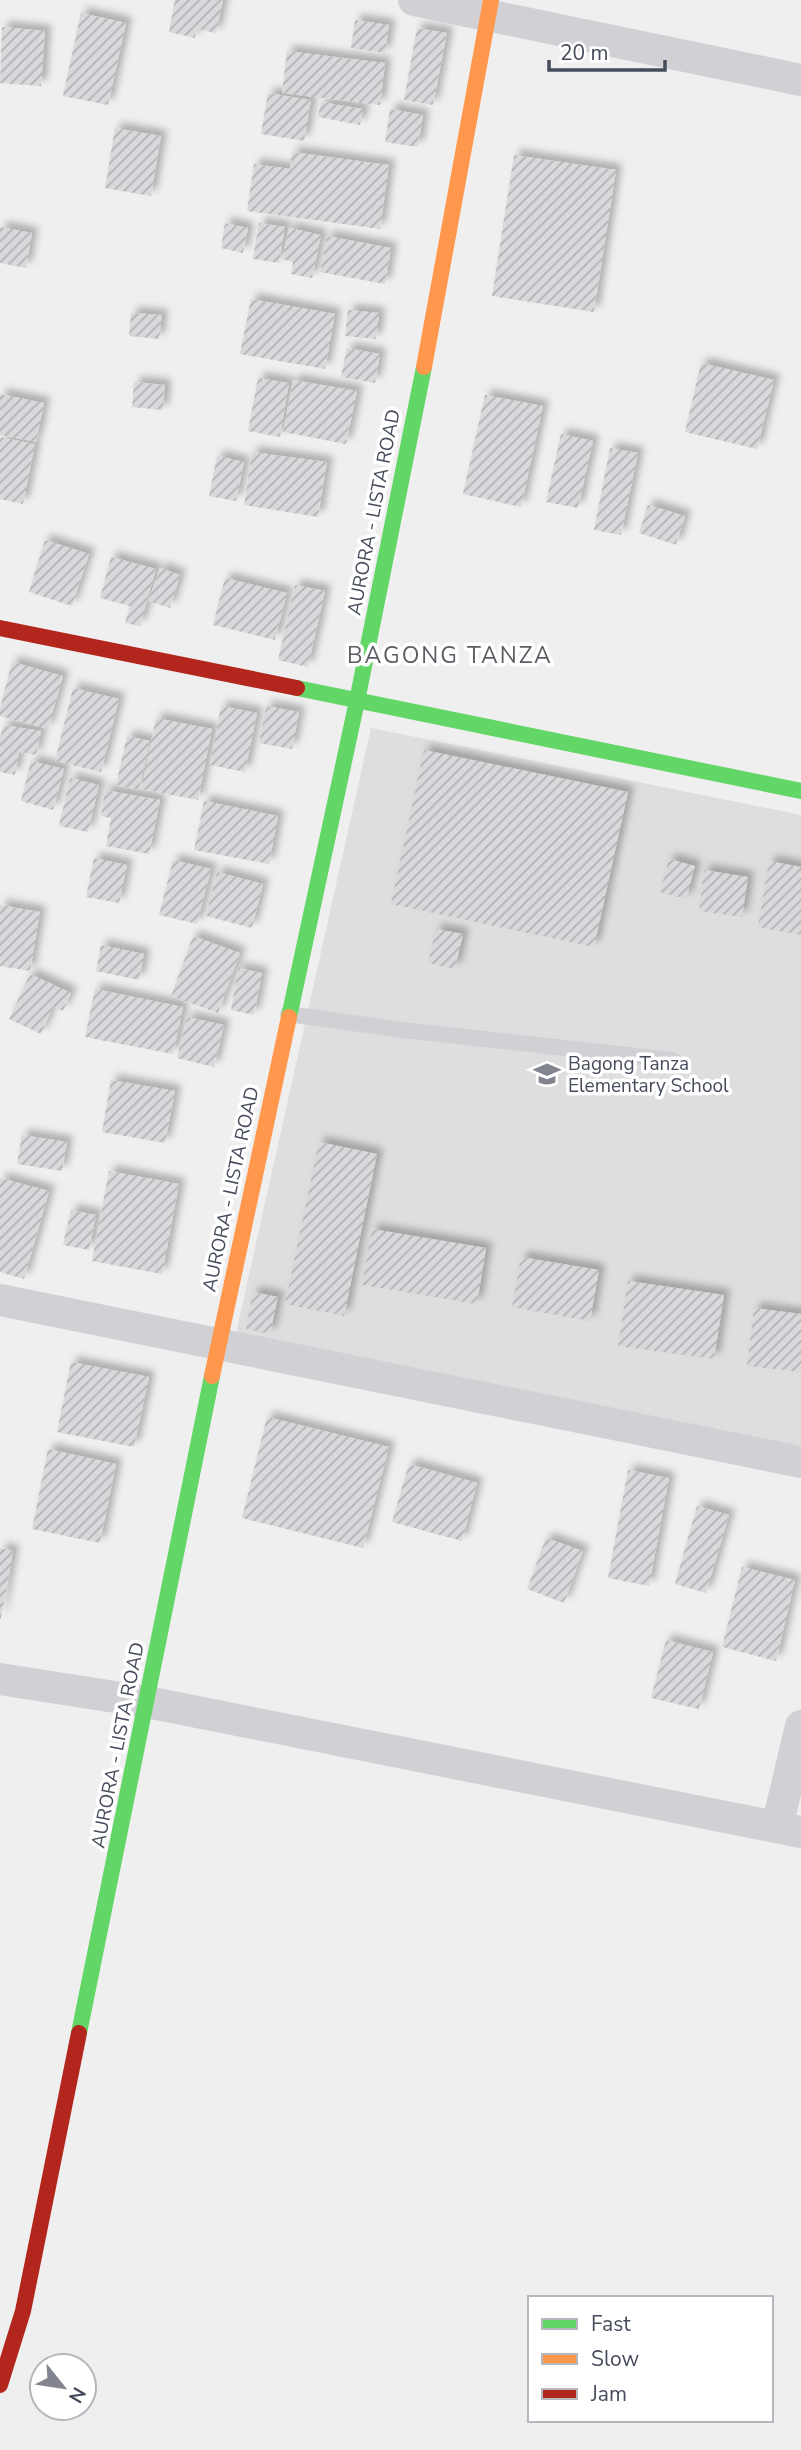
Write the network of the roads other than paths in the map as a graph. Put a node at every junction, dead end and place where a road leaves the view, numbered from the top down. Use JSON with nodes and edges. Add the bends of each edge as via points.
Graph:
{"nodes":[{"id":1,"x":414,"y":0,"type":"edge"},
{"id":2,"x":489,"y":8,"type":"edge"},
{"id":3,"x":801,"y":80,"type":"edge"},
{"id":4,"x":0,"y":628,"type":"edge"},
{"id":5,"x":357,"y":701,"type":"junction"},
{"id":6,"x":801,"y":791,"type":"edge"},
{"id":7,"x":288,"y":1014,"type":"junction"},
{"id":8,"x":673,"y":1060,"type":"dead end"},
{"id":9,"x":0,"y":1300,"type":"edge"},
{"id":10,"x":218,"y":1346,"type":"junction"},
{"id":11,"x":801,"y":1462,"type":"edge"},
{"id":12,"x":0,"y":1679,"type":"edge"},
{"id":13,"x":147,"y":1702,"type":"junction"},
{"id":14,"x":801,"y":1726,"type":"edge"},
{"id":15,"x":789,"y":1830,"type":"edge"},
{"id":16,"x":0,"y":2385,"type":"edge"}],
"edges":[{"from":1,"to":2,"type":"street"},
{"from":2,"to":3,"type":"street"},
{"from":2,"to":5,"type":"street","name":"AURORA - LISTA ROAD","via":[[441,281]]},
{"from":4,"to":5,"type":"street"},
{"from":5,"to":6,"type":"street"},
{"from":5,"to":7,"type":"street","name":"AURORA - LISTA ROAD"},
{"from":7,"to":8,"type":"lane"},
{"from":7,"to":10,"type":"street","name":"AURORA - LISTA ROAD"},
{"from":9,"to":10,"type":"street"},
{"from":10,"to":11,"type":"street"},
{"from":10,"to":13,"type":"street","name":"AURORA - LISTA ROAD"},
{"from":12,"to":13,"type":"street"},
{"from":13,"to":15,"type":"street"},
{"from":13,"to":16,"type":"street","name":"AURORA - LISTA ROAD","via":[[23,2311]]},
{"from":14,"to":15,"type":"street"}]}
